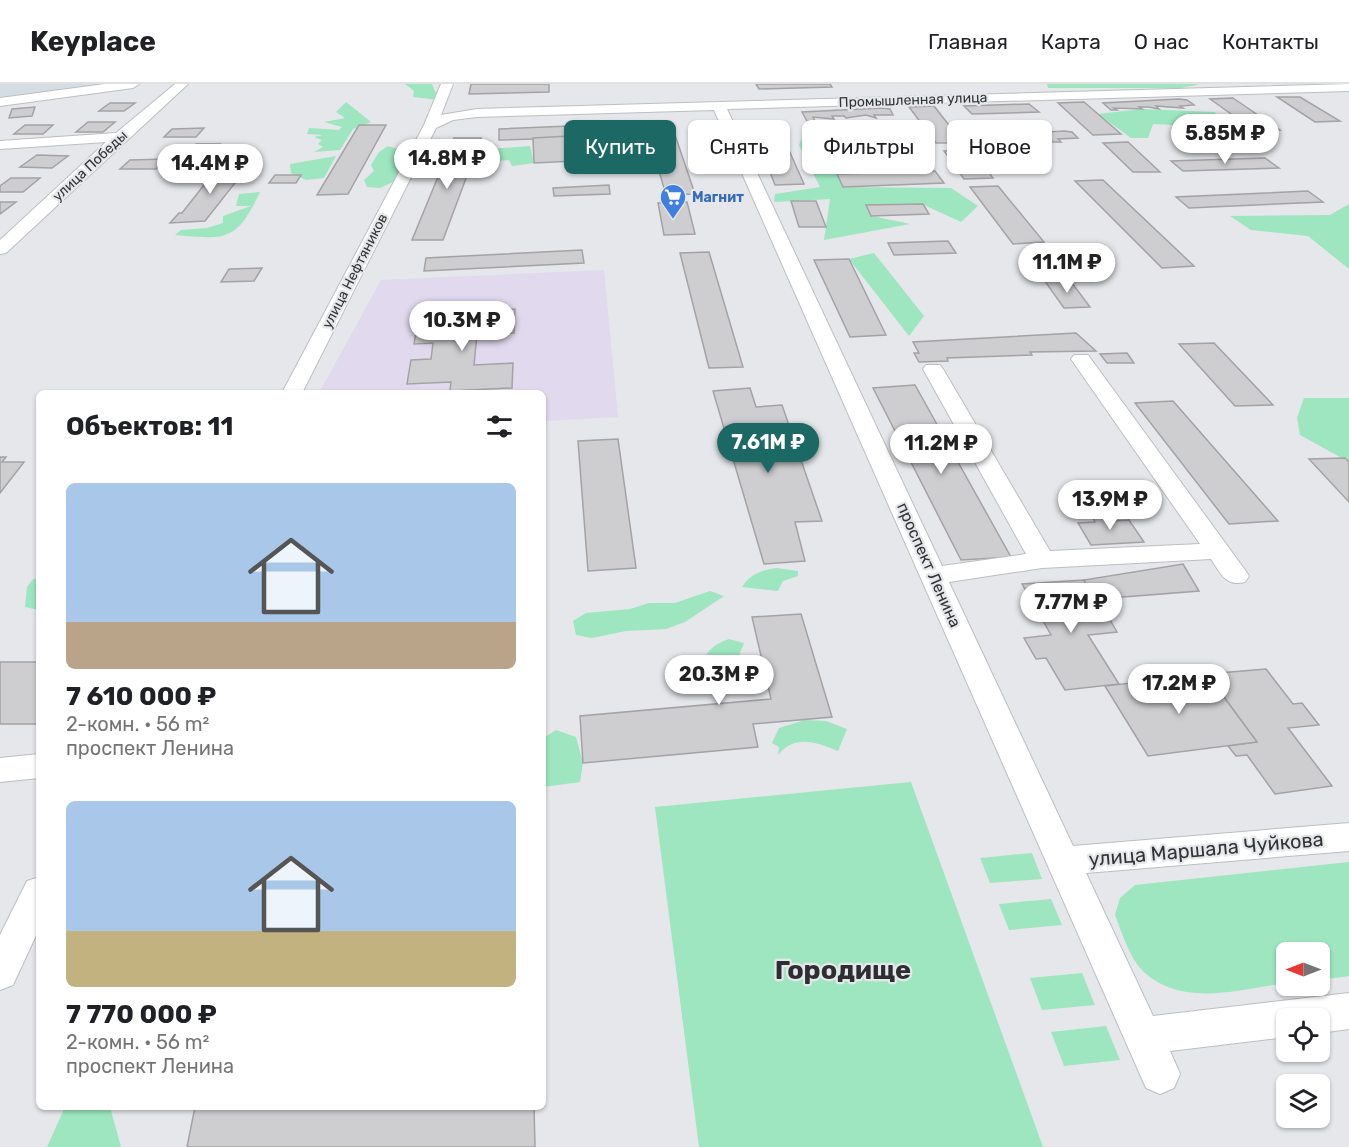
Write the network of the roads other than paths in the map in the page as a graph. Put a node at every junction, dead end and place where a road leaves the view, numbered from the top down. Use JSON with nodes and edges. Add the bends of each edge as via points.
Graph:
{"nodes":[{"id":1,"x":133,"y":84,"type":"edge"},
{"id":2,"x":182,"y":84,"type":"edge"},
{"id":3,"x":447,"y":84,"type":"edge"},
{"id":4,"x":1349,"y":87,"type":"edge"},
{"id":5,"x":442,"y":100,"type":"junction"},
{"id":6,"x":0,"y":102,"type":"edge"},
{"id":7,"x":719,"y":106,"type":"junction"},
{"id":8,"x":477,"y":113,"type":"junction"},
{"id":9,"x":431,"y":125,"type":"junction"},
{"id":10,"x":120,"y":137,"type":"junction"},
{"id":11,"x":0,"y":145,"type":"edge"},
{"id":12,"x":27,"y":224,"type":"junction"},
{"id":13,"x":0,"y":226,"type":"edge"},
{"id":14,"x":0,"y":249,"type":"edge"},
{"id":15,"x":1082,"y":360,"type":"dead end"},
{"id":16,"x":933,"y":369,"type":"dead end"},
{"id":17,"x":294,"y":390,"type":"edge"},
{"id":18,"x":1218,"y":551,"type":"junction"},
{"id":19,"x":1042,"y":560,"type":"junction"},
{"id":20,"x":935,"y":576,"type":"junction"},
{"id":21,"x":1236,"y":576,"type":"dead end"},
{"id":22,"x":36,"y":766,"type":"edge"},
{"id":23,"x":0,"y":770,"type":"edge"},
{"id":24,"x":1349,"y":837,"type":"edge"},
{"id":25,"x":1062,"y":861,"type":"junction"},
{"id":26,"x":36,"y":898,"type":"edge"},
{"id":27,"x":0,"y":974,"type":"edge"},
{"id":28,"x":1349,"y":1011,"type":"edge"},
{"id":29,"x":1330,"y":1013,"type":"edge"},
{"id":30,"x":1276,"y":1020,"type":"edge"},
{"id":31,"x":1142,"y":1036,"type":"junction"},
{"id":32,"x":1160,"y":1074,"type":"dead end"}],
"edges":[{"from":1,"to":6,"type":"street"},
{"from":2,"to":10,"type":"street","name":"улица Победы"},
{"from":3,"to":5,"type":"street","name":"улица Нефтяников"},
{"from":4,"to":7,"type":"street","name":"Промышленная улица"},
{"from":5,"to":8,"type":"street","name":"Промышленная улица","via":[[453,110]]},
{"from":5,"to":9,"type":"street","name":"улица Нефтяников"},
{"from":7,"to":8,"type":"street","name":"Промышленная улица"},
{"from":7,"to":20,"type":"street","name":"проспект Ленина"},
{"from":8,"to":9,"type":"street","name":"Промышленная улица","via":[[450,116]]},
{"from":9,"to":17,"type":"street","name":"улица Нефтяников"},
{"from":10,"to":11,"type":"street"},
{"from":10,"to":12,"type":"street","name":"улица Победы"},
{"from":12,"to":13,"type":"street"},
{"from":12,"to":14,"type":"street","name":"улица Победы"},
{"from":15,"to":18,"type":"street"},
{"from":16,"to":19,"type":"street"},
{"from":18,"to":19,"type":"street"},
{"from":18,"to":21,"type":"street"},
{"from":19,"to":20,"type":"street"},
{"from":20,"to":25,"type":"street","name":"проспект Ленина"},
{"from":22,"to":23,"type":"street"},
{"from":24,"to":25,"type":"street","name":"улица Маршала Чуйкова"},
{"from":25,"to":31,"type":"street","name":"проспект Ленина"},
{"from":26,"to":27,"type":"street"},
{"from":28,"to":29,"type":"street"},
{"from":30,"to":31,"type":"street"},
{"from":31,"to":32,"type":"street","name":"проспект Ленина"}]}
